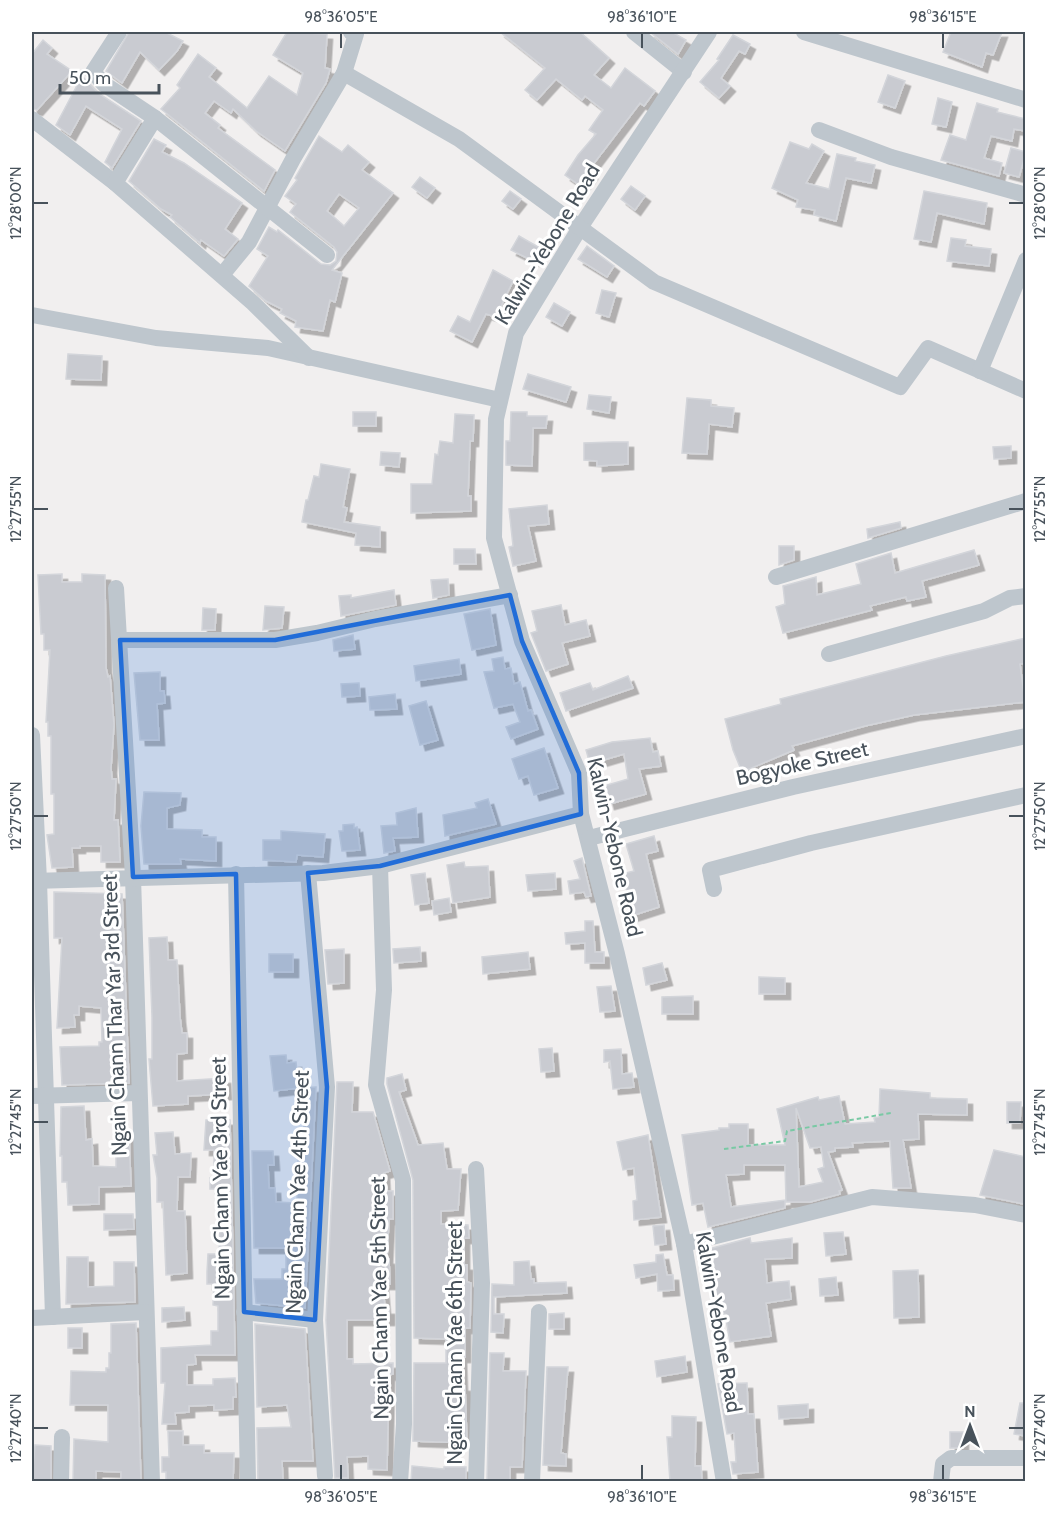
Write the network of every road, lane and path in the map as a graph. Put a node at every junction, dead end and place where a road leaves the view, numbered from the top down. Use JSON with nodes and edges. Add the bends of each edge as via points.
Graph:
{"nodes":[{"id":1,"x":119,"y":32,"type":"edge"},
{"id":2,"x":351,"y":32,"type":"edge"},
{"id":3,"x":634,"y":32,"type":"edge"},
{"id":4,"x":709,"y":32,"type":"edge"},
{"id":5,"x":804,"y":32,"type":"edge"},
{"id":6,"x":684,"y":72,"type":"junction"},
{"id":7,"x":344,"y":73,"type":"junction"},
{"id":8,"x":1026,"y":100,"type":"edge"},
{"id":9,"x":155,"y":118,"type":"junction"},
{"id":10,"x":32,"y":119,"type":"edge"},
{"id":11,"x":819,"y":130,"type":"dead end"},
{"id":12,"x":115,"y":183,"type":"junction"},
{"id":13,"x":1026,"y":195,"type":"edge"},
{"id":14,"x":267,"y":207,"type":"junction"},
{"id":15,"x":581,"y":226,"type":"junction"},
{"id":16,"x":327,"y":255,"type":"dead end"},
{"id":17,"x":1026,"y":260,"type":"edge"},
{"id":18,"x":222,"y":275,"type":"junction"},
{"id":19,"x":1020,"y":291,"type":"edge"},
{"id":20,"x":32,"y":315,"type":"edge"},
{"id":21,"x":309,"y":358,"type":"junction"},
{"id":22,"x":980,"y":370,"type":"junction"},
{"id":23,"x":1026,"y":391,"type":"edge"},
{"id":24,"x":500,"y":400,"type":"junction"},
{"id":25,"x":1026,"y":501,"type":"edge"},
{"id":26,"x":776,"y":577,"type":"dead end"},
{"id":27,"x":116,"y":588,"type":"dead end"},
{"id":28,"x":510,"y":595,"type":"junction"},
{"id":29,"x":1026,"y":596,"type":"edge"},
{"id":30,"x":120,"y":640,"type":"junction"},
{"id":31,"x":829,"y":654,"type":"dead end"},
{"id":32,"x":32,"y":735,"type":"edge"},
{"id":33,"x":1026,"y":736,"type":"edge"},
{"id":34,"x":1026,"y":795,"type":"edge"},
{"id":35,"x":581,"y":814,"type":"junction"},
{"id":36,"x":589,"y":838,"type":"junction"},
{"id":37,"x":380,"y":866,"type":"junction"},
{"id":38,"x":308,"y":873,"type":"junction"},
{"id":39,"x":236,"y":874,"type":"junction"},
{"id":40,"x":133,"y":877,"type":"junction"},
{"id":41,"x":35,"y":881,"type":"edge"},
{"id":42,"x":714,"y":890,"type":"dead end"},
{"id":43,"x":139,"y":1093,"type":"junction"},
{"id":44,"x":38,"y":1096,"type":"edge"},
{"id":45,"x":891,"y":1113,"type":"dead end"},
{"id":46,"x":724,"y":1149,"type":"dead end"},
{"id":47,"x":476,"y":1169,"type":"dead end"},
{"id":48,"x":1026,"y":1215,"type":"edge"},
{"id":49,"x":684,"y":1244,"type":"junction"},
{"id":50,"x":145,"y":1312,"type":"junction"},
{"id":51,"x":244,"y":1312,"type":"junction"},
{"id":52,"x":539,"y":1312,"type":"dead end"},
{"id":53,"x":53,"y":1317,"type":"junction"},
{"id":54,"x":32,"y":1318,"type":"edge"},
{"id":55,"x":315,"y":1320,"type":"junction"},
{"id":56,"x":62,"y":1437,"type":"dead end"},
{"id":57,"x":1026,"y":1458,"type":"edge"},
{"id":58,"x":325,"y":1476,"type":"dead end"},
{"id":59,"x":61,"y":1482,"type":"edge"},
{"id":60,"x":153,"y":1482,"type":"edge"},
{"id":61,"x":248,"y":1482,"type":"edge"},
{"id":62,"x":400,"y":1482,"type":"edge"},
{"id":63,"x":476,"y":1482,"type":"edge"},
{"id":64,"x":532,"y":1482,"type":"edge"},
{"id":65,"x":724,"y":1482,"type":"edge"},
{"id":66,"x":941,"y":1482,"type":"edge"}],
"edges":[{"from":1,"to":9,"type":"street","via":[[93,72],[104,84]]},
{"from":2,"to":7,"type":"street","via":[[356,34]]},
{"from":3,"to":6,"type":"street"},
{"from":4,"to":6,"type":"street","name":"Kalwin-Yebone Road"},
{"from":5,"to":8,"type":"street"},
{"from":6,"to":15,"type":"street","name":"Kalwin-Yebone Road"},
{"from":7,"to":14,"type":"street"},
{"from":7,"to":15,"type":"street","via":[[459,139]]},
{"from":9,"to":12,"type":"street"},
{"from":9,"to":14,"type":"street"},
{"from":10,"to":12,"type":"street"},
{"from":11,"to":13,"type":"street","via":[[891,157]]},
{"from":12,"to":18,"type":"street"},
{"from":14,"to":16,"type":"street"},
{"from":14,"to":18,"type":"street","via":[[249,242]]},
{"from":15,"to":22,"type":"street","via":[[654,282],[900,387],[928,348]]},
{"from":15,"to":24,"type":"street","name":"Kalwin-Yebone Road","via":[[516,333]]},
{"from":17,"to":19,"type":"street"},
{"from":18,"to":21,"type":"street"},
{"from":19,"to":22,"type":"street"},
{"from":20,"to":21,"type":"street","via":[[156,338],[268,348]]},
{"from":21,"to":24,"type":"street"},
{"from":22,"to":23,"type":"street"},
{"from":24,"to":28,"type":"street","name":"Kalwin-Yebone Road","via":[[496,418],[494,538]]},
{"from":25,"to":26,"type":"street"},
{"from":27,"to":30,"type":"street","name":"Ngain Chann Thar Yar 3rd Street"},
{"from":28,"to":30,"type":"street","via":[[275,640]]},
{"from":28,"to":35,"type":"street","name":"Kalwin-Yebone Road","via":[[522,641],[579,773]]},
{"from":29,"to":31,"type":"street"},
{"from":30,"to":40,"type":"street","name":"Ngain Chann Thar Yar 3rd Street"},
{"from":32,"to":41,"type":"street"},
{"from":33,"to":36,"type":"street","name":"Bogyoke Street","via":[[793,787]]},
{"from":34,"to":42,"type":"street","via":[[710,870]]},
{"from":35,"to":36,"type":"street","name":"Kalwin-Yebone Road"},
{"from":35,"to":37,"type":"street"},
{"from":36,"to":49,"type":"street","name":"Kalwin-Yebone Road"},
{"from":37,"to":38,"type":"street"},
{"from":37,"to":62,"type":"street","name":"Ngain Chann Yae 5th Street","via":[[384,990],[376,1085],[402,1180],[404,1424]]},
{"from":38,"to":39,"type":"street"},
{"from":38,"to":55,"type":"street","name":"Ngain Chann Yae 4th Street","via":[[327,1086]]},
{"from":39,"to":40,"type":"street"},
{"from":39,"to":51,"type":"street","name":"Ngain Chann Yae 3rd Street"},
{"from":40,"to":41,"type":"street"},
{"from":40,"to":43,"type":"street","name":"Ngain Chann Thar Yar 3rd Street"},
{"from":41,"to":44,"type":"street"},
{"from":43,"to":44,"type":"street"},
{"from":43,"to":50,"type":"street","name":"Ngain Chann Thar Yar 3rd Street"},
{"from":44,"to":53,"type":"street"},
{"from":45,"to":46,"type":"path","via":[[787,1131],[785,1141]]},
{"from":47,"to":63,"type":"street","name":"Ngain Chann Yae 6th Street","via":[[482,1283]]},
{"from":48,"to":49,"type":"street","via":[[975,1205],[872,1197]]},
{"from":49,"to":65,"type":"street","name":"Kalwin-Yebone Road"},
{"from":50,"to":53,"type":"street"},
{"from":50,"to":60,"type":"street","name":"Ngain Chann Thar Yar 3rd Street"},
{"from":51,"to":55,"type":"street"},
{"from":51,"to":61,"type":"street","name":"Ngain Chann Yae 3rd Street"},
{"from":52,"to":64,"type":"street"},
{"from":53,"to":54,"type":"street"},
{"from":55,"to":58,"type":"street","name":"Ngain Chann Yae 4th Street"},
{"from":56,"to":59,"type":"street"},
{"from":57,"to":66,"type":"street","via":[[951,1458],[943,1464]]}]}
